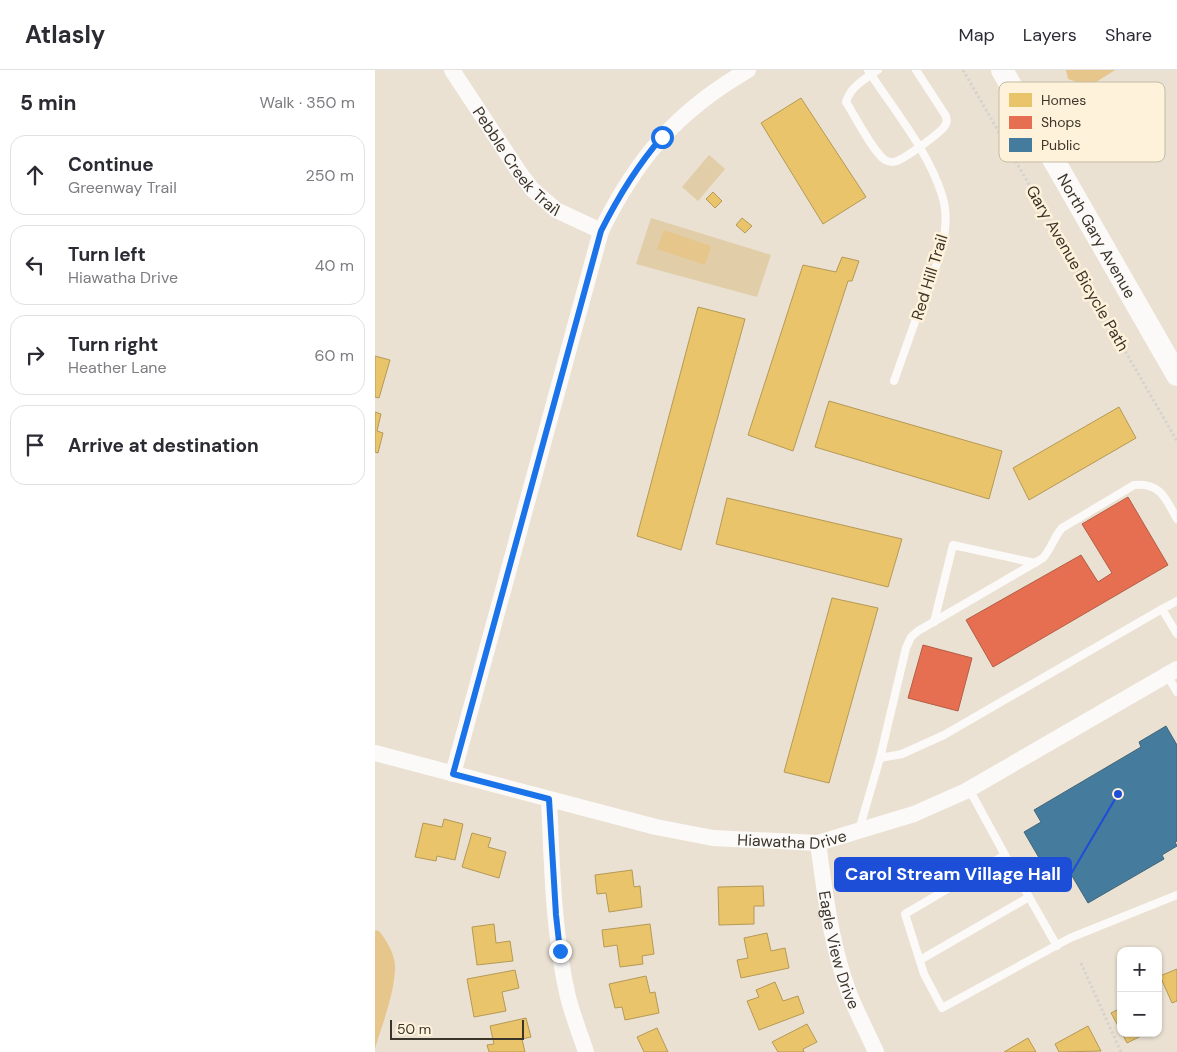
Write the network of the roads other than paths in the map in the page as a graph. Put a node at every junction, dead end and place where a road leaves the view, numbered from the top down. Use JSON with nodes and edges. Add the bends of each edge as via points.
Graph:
{"nodes":[{"id":1,"x":452,"y":70,"type":"edge"},
{"id":2,"x":748,"y":70,"type":"edge"},
{"id":3,"x":878,"y":70,"type":"edge"},
{"id":4,"x":916,"y":70,"type":"edge"},
{"id":5,"x":1002,"y":70,"type":"edge"},
{"id":6,"x":869,"y":72,"type":"edge"},
{"id":7,"x":1009,"y":82,"type":"edge"},
{"id":8,"x":919,"y":146,"type":"junction"},
{"id":9,"x":1055,"y":162,"type":"edge"},
{"id":10,"x":601,"y":231,"type":"junction"},
{"id":11,"x":1177,"y":375,"type":"edge"},
{"id":12,"x":894,"y":381,"type":"dead end"},
{"id":13,"x":1177,"y":519,"type":"edge"},
{"id":14,"x":1035,"y":563,"type":"junction"},
{"id":15,"x":1177,"y":601,"type":"edge"},
{"id":16,"x":1162,"y":609,"type":"junction"},
{"id":17,"x":934,"y":622,"type":"junction"},
{"id":18,"x":1177,"y":634,"type":"edge"},
{"id":19,"x":1172,"y":672,"type":"edge"},
{"id":20,"x":1177,"y":692,"type":"edge"},
{"id":21,"x":375,"y":752,"type":"edge"},
{"id":22,"x":880,"y":758,"type":"junction"},
{"id":23,"x":453,"y":774,"type":"junction"},
{"id":24,"x":969,"y":789,"type":"junction"},
{"id":25,"x":549,"y":799,"type":"junction"},
{"id":26,"x":859,"y":830,"type":"junction"},
{"id":27,"x":818,"y":843,"type":"junction"},
{"id":28,"x":1005,"y":855,"type":"junction"},
{"id":29,"x":1177,"y":894,"type":"edge"},
{"id":30,"x":1029,"y":898,"type":"junction"},
{"id":31,"x":1057,"y":946,"type":"junction"},
{"id":32,"x":920,"y":960,"type":"junction"},
{"id":33,"x":586,"y":1052,"type":"edge"},
{"id":34,"x":876,"y":1052,"type":"edge"}],
"edges":[{"from":1,"to":10,"type":"street","name":"Pebble Creek Trail","via":[[532,188],[556,210]]},
{"from":2,"to":10,"type":"street","via":[[705,97],[662,137],[627,183]]},
{"from":3,"to":6,"type":"lane"},
{"from":4,"to":8,"type":"lane","via":[[947,117],[944,127]]},
{"from":5,"to":7,"type":"street","name":"North Gary Avenue"},
{"from":6,"to":8,"type":"lane","name":"Red Hill Trail"},
{"from":6,"to":8,"type":"lane","via":[[848,95],[846,102],[878,152],[885,160],[896,162]]},
{"from":8,"to":12,"type":"lane","name":"Red Hill Trail","via":[[943,196],[946,224],[941,252]]},
{"from":9,"to":11,"type":"street","name":"North Gary Avenue"},
{"from":10,"to":23,"type":"street"},
{"from":13,"to":14,"type":"lane","via":[[1163,495],[1144,484],[1134,485],[1062,528],[1049,551]]},
{"from":14,"to":17,"type":"lane"},
{"from":14,"to":17,"type":"lane","via":[[953,545]]},
{"from":15,"to":16,"type":"lane"},
{"from":16,"to":18,"type":"lane"},
{"from":16,"to":22,"type":"lane","via":[[944,735],[902,754]]},
{"from":17,"to":22,"type":"lane","via":[[911,637]]},
{"from":19,"to":20,"type":"lane"},
{"from":19,"to":24,"type":"street","name":"Hiawatha Drive"},
{"from":21,"to":23,"type":"street","name":"Hiawatha Drive"},
{"from":22,"to":26,"type":"lane"},
{"from":23,"to":25,"type":"street","name":"Hiawatha Drive"},
{"from":24,"to":26,"type":"street","name":"Hiawatha Drive","via":[[914,814]]},
{"from":24,"to":28,"type":"lane"},
{"from":25,"to":27,"type":"street","name":"Hiawatha Drive","via":[[713,838]]},
{"from":25,"to":33,"type":"street","via":[[560,951],[568,997]]},
{"from":26,"to":27,"type":"street","name":"Hiawatha Drive"},
{"from":27,"to":34,"type":"street","name":"Eagle View Drive","via":[[837,954],[849,992]]},
{"from":28,"to":30,"type":"lane"},
{"from":28,"to":32,"type":"lane","via":[[905,914]]},
{"from":29,"to":31,"type":"lane"},
{"from":30,"to":31,"type":"lane"},
{"from":30,"to":32,"type":"lane"},
{"from":31,"to":32,"type":"lane","via":[[942,1008]]}]}
